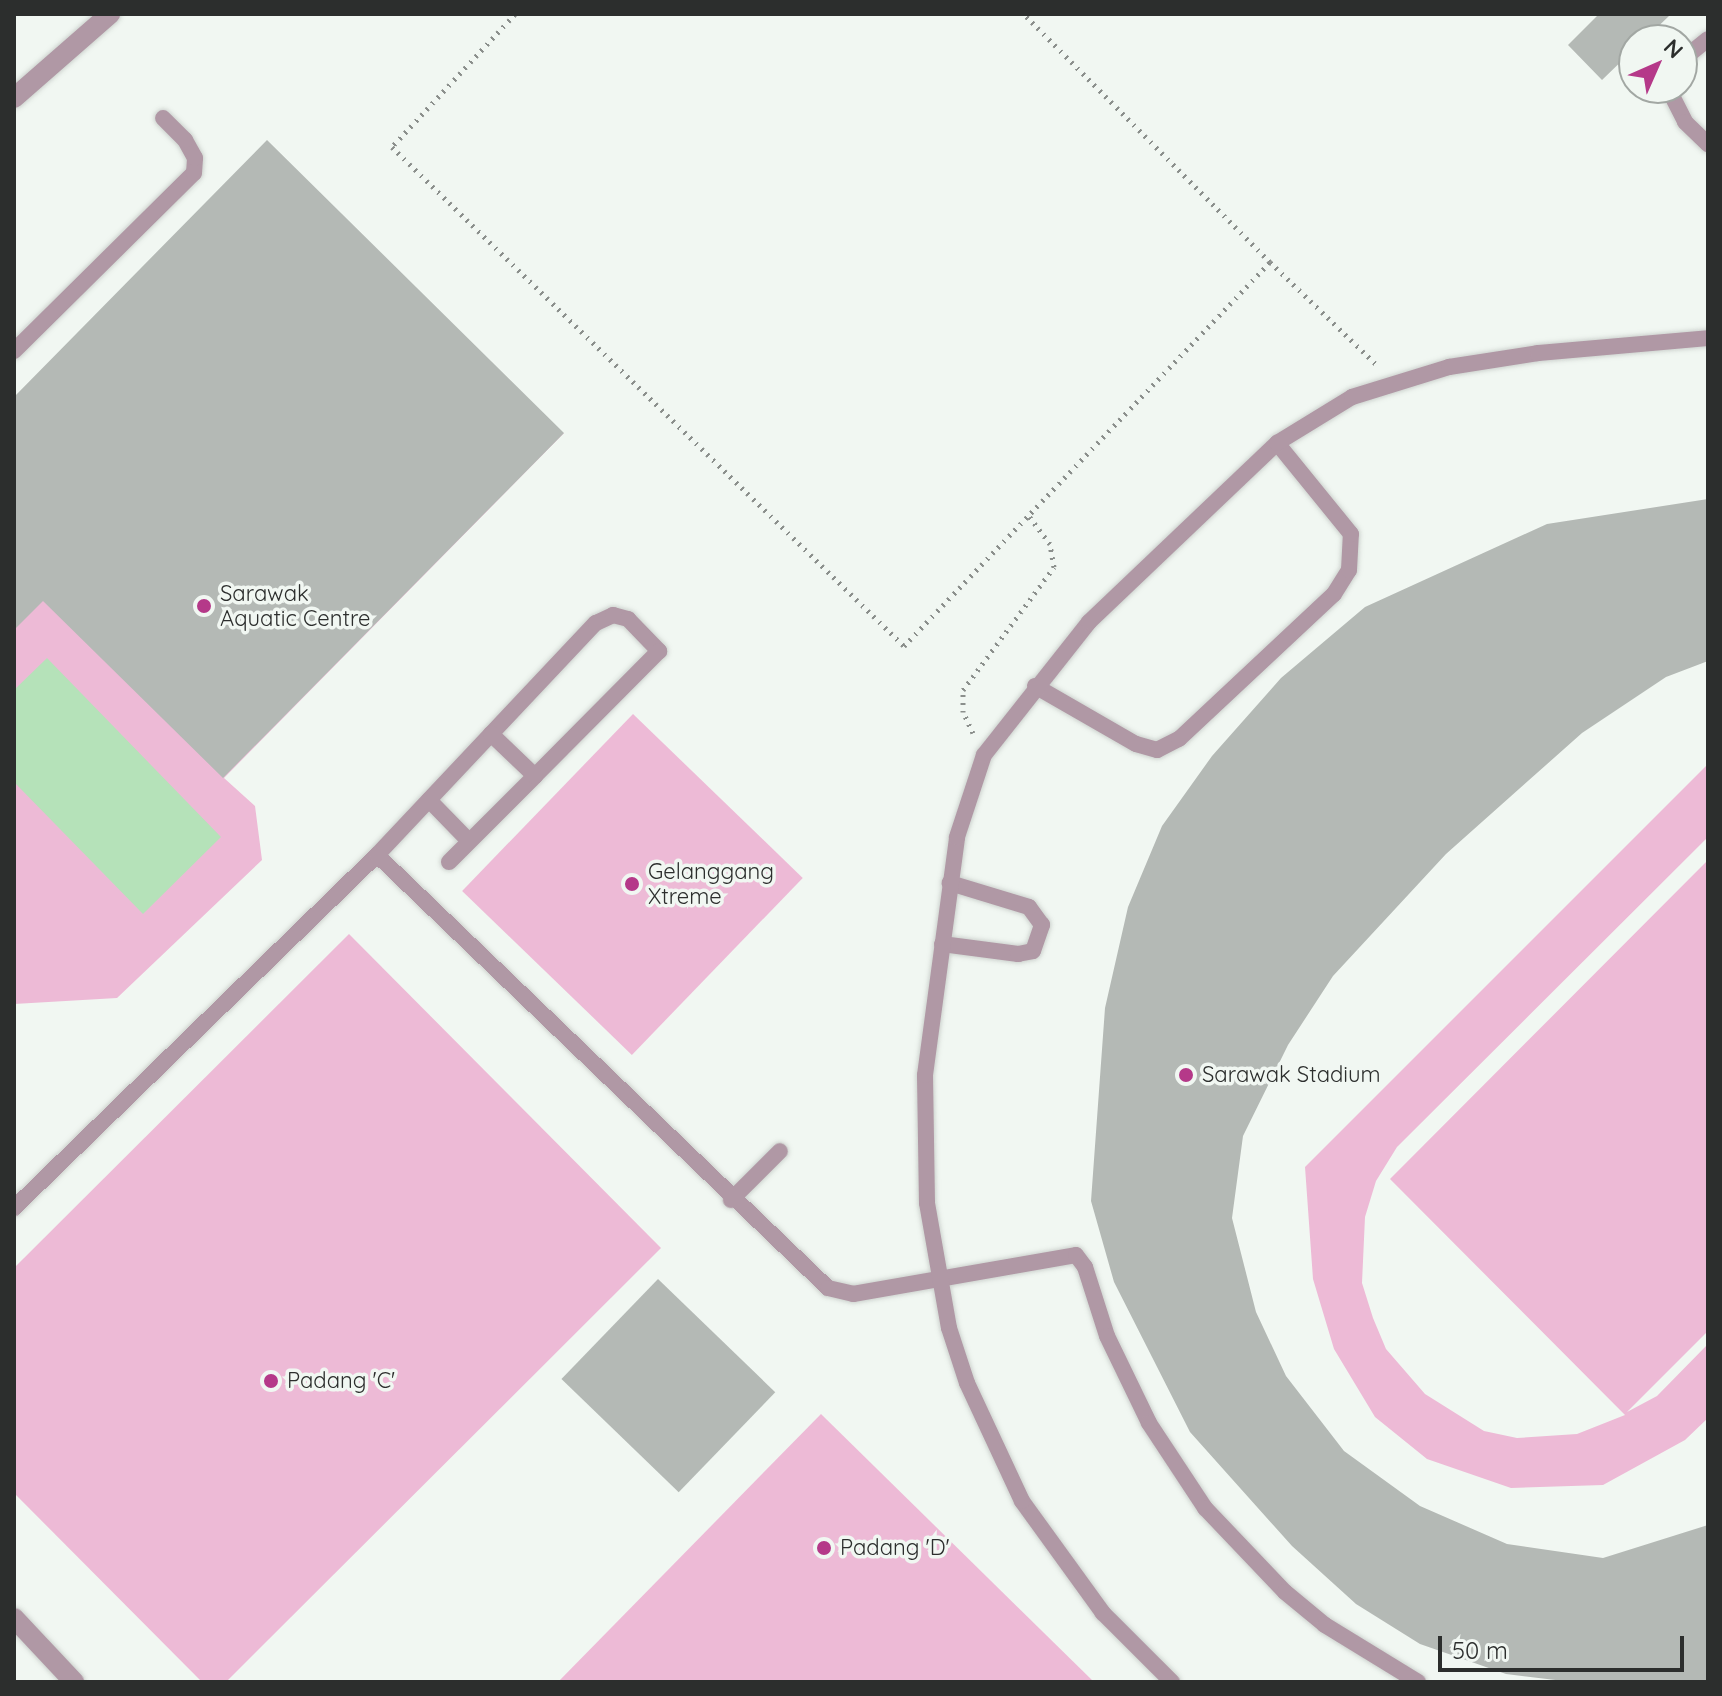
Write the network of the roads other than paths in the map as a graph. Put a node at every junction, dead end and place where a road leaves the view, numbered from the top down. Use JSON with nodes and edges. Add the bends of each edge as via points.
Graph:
{"nodes":[{"id":1,"x":110,"y":14,"type":"edge"},
{"id":2,"x":14,"y":98,"type":"edge"},
{"id":3,"x":1676,"y":104,"type":"edge"},
{"id":4,"x":163,"y":118,"type":"dead end"},
{"id":5,"x":1708,"y":144,"type":"edge"},
{"id":6,"x":1708,"y":338,"type":"edge"},
{"id":7,"x":14,"y":351,"type":"edge"},
{"id":8,"x":1277,"y":443,"type":"junction"},
{"id":9,"x":1035,"y":686,"type":"junction"},
{"id":10,"x":491,"y":734,"type":"junction"},
{"id":11,"x":535,"y":776,"type":"junction"},
{"id":12,"x":429,"y":800,"type":"junction"},
{"id":13,"x":469,"y":841,"type":"junction"},
{"id":14,"x":377,"y":855,"type":"junction"},
{"id":15,"x":449,"y":862,"type":"dead end"},
{"id":16,"x":950,"y":883,"type":"junction"},
{"id":17,"x":942,"y":944,"type":"junction"},
{"id":18,"x":780,"y":1151,"type":"dead end"},
{"id":19,"x":731,"y":1200,"type":"junction"},
{"id":20,"x":14,"y":1208,"type":"edge"},
{"id":21,"x":942,"y":1280,"type":"junction"},
{"id":22,"x":14,"y":1618,"type":"edge"},
{"id":23,"x":74,"y":1682,"type":"edge"},
{"id":24,"x":1172,"y":1682,"type":"edge"},
{"id":25,"x":1418,"y":1682,"type":"edge"}],
"edges":[{"from":1,"to":2,"type":"street"},
{"from":3,"to":5,"type":"lane","via":[[1685,122]]},
{"from":4,"to":7,"type":"lane","via":[[185,140],[195,158],[194,173]]},
{"from":6,"to":8,"type":"lane","via":[[1538,353],[1449,367],[1352,397]]},
{"from":8,"to":9,"type":"lane","via":[[1089,622]]},
{"from":8,"to":9,"type":"lane","via":[[1351,534],[1349,570],[1334,594],[1179,739],[1157,750],[1136,744]]},
{"from":9,"to":16,"type":"lane","via":[[984,755],[957,837]]},
{"from":10,"to":11,"type":"lane"},
{"from":10,"to":11,"type":"lane","via":[[596,623],[613,615],[628,619],[659,651]]},
{"from":10,"to":12,"type":"lane"},
{"from":11,"to":13,"type":"lane"},
{"from":12,"to":13,"type":"lane"},
{"from":12,"to":14,"type":"lane"},
{"from":13,"to":15,"type":"lane"},
{"from":14,"to":19,"type":"lane"},
{"from":14,"to":20,"type":"lane"},
{"from":16,"to":17,"type":"lane"},
{"from":16,"to":17,"type":"lane","via":[[1029,907],[1042,925],[1033,951],[1018,954]]},
{"from":17,"to":21,"type":"lane","via":[[925,1075],[924,1144],[927,1203]]},
{"from":18,"to":19,"type":"lane"},
{"from":19,"to":21,"type":"lane","via":[[828,1288],[853,1294]]},
{"from":21,"to":24,"type":"lane","via":[[949,1328],[967,1383],[1022,1501],[1103,1613]]},
{"from":21,"to":25,"type":"lane","via":[[1076,1255],[1131,1387],[1176,1469],[1205,1508],[1315,1617],[1368,1656]]},
{"from":22,"to":23,"type":"street"}]}
